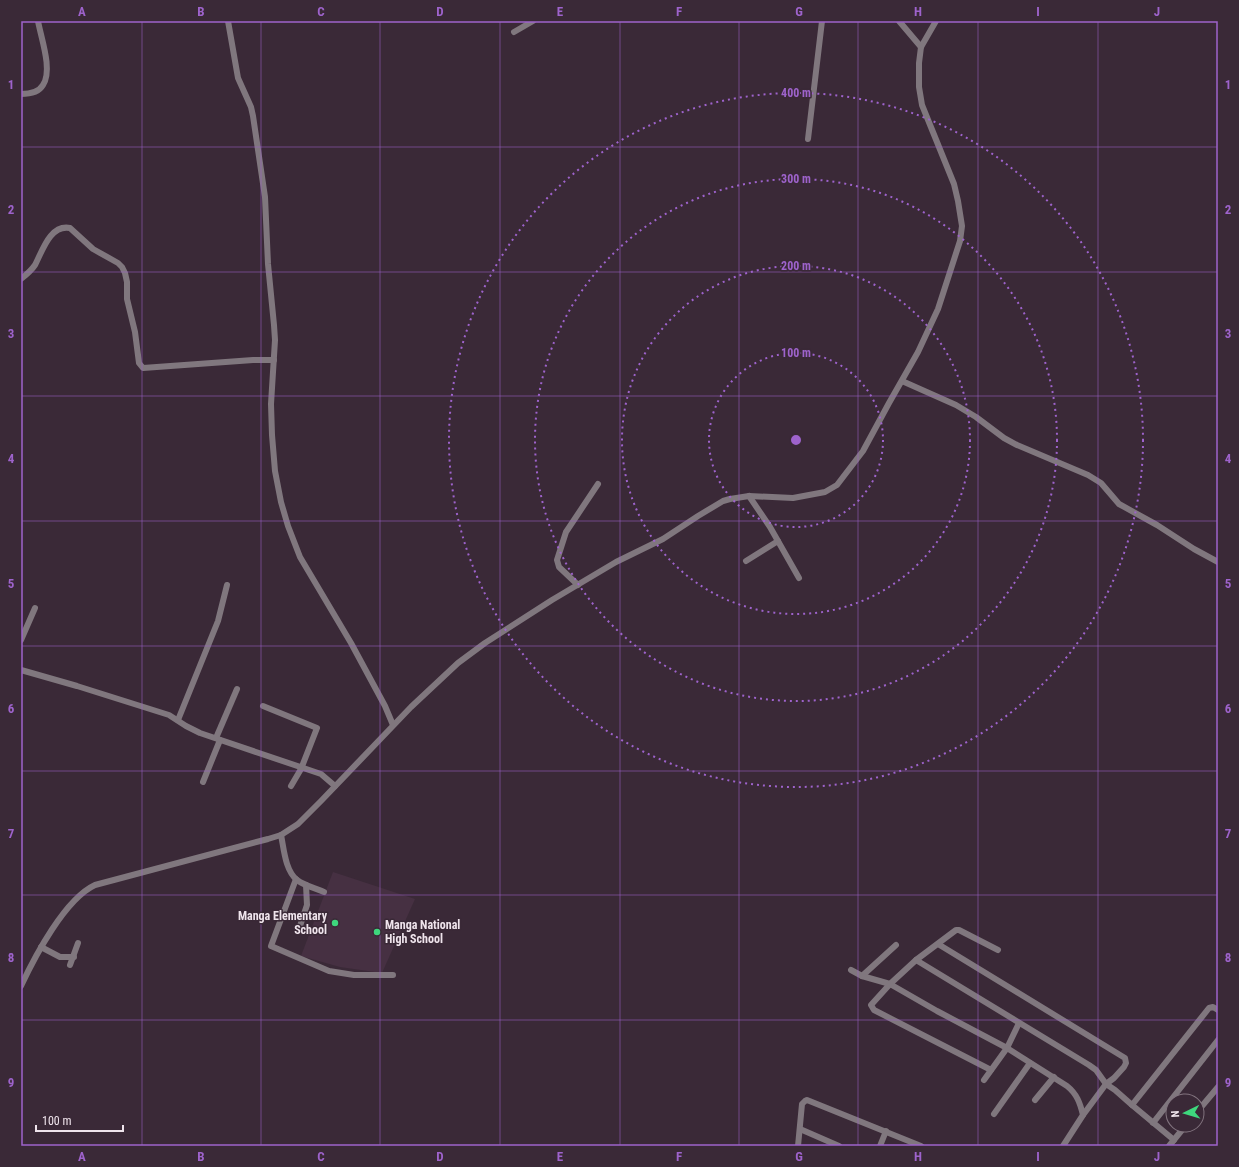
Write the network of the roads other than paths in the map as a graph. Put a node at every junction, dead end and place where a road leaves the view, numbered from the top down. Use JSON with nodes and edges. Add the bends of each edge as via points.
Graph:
{"nodes":[{"id":1,"x":38,"y":21,"type":"edge"},
{"id":2,"x":228,"y":21,"type":"edge"},
{"id":3,"x":533,"y":21,"type":"edge"},
{"id":4,"x":822,"y":21,"type":"edge"},
{"id":5,"x":899,"y":21,"type":"edge"},
{"id":6,"x":936,"y":21,"type":"edge"},
{"id":7,"x":514,"y":32,"type":"dead end"},
{"id":8,"x":921,"y":47,"type":"junction"},
{"id":9,"x":21,"y":94,"type":"edge"},
{"id":10,"x":808,"y":139,"type":"dead end"},
{"id":11,"x":21,"y":279,"type":"edge"},
{"id":12,"x":274,"y":360,"type":"junction"},
{"id":13,"x":902,"y":381,"type":"junction"},
{"id":14,"x":598,"y":484,"type":"dead end"},
{"id":15,"x":749,"y":496,"type":"junction"},
{"id":16,"x":778,"y":541,"type":"junction"},
{"id":17,"x":746,"y":561,"type":"dead end"},
{"id":18,"x":1218,"y":562,"type":"edge"},
{"id":19,"x":799,"y":578,"type":"dead end"},
{"id":20,"x":227,"y":585,"type":"dead end"},
{"id":21,"x":578,"y":585,"type":"junction"},
{"id":22,"x":35,"y":608,"type":"dead end"},
{"id":23,"x":21,"y":640,"type":"edge"},
{"id":24,"x":21,"y":670,"type":"edge"},
{"id":25,"x":237,"y":689,"type":"dead end"},
{"id":26,"x":263,"y":706,"type":"dead end"},
{"id":27,"x":178,"y":720,"type":"junction"},
{"id":28,"x":393,"y":725,"type":"junction"},
{"id":29,"x":218,"y":739,"type":"junction"},
{"id":30,"x":301,"y":769,"type":"junction"},
{"id":31,"x":204,"y":782,"type":"dead end"},
{"id":32,"x":290,"y":786,"type":"dead end"},
{"id":33,"x":335,"y":786,"type":"junction"},
{"id":34,"x":281,"y":835,"type":"junction"},
{"id":35,"x":296,"y":879,"type":"junction"},
{"id":36,"x":306,"y":885,"type":"junction"},
{"id":37,"x":324,"y":892,"type":"dead end"},
{"id":38,"x":298,"y":932,"type":"dead end"},
{"id":39,"x":78,"y":943,"type":"dead end"},
{"id":40,"x":938,"y":944,"type":"junction"},
{"id":41,"x":896,"y":945,"type":"dead end"},
{"id":42,"x":41,"y":947,"type":"junction"},
{"id":43,"x":998,"y":950,"type":"dead end"},
{"id":44,"x":74,"y":957,"type":"junction"},
{"id":45,"x":916,"y":960,"type":"junction"},
{"id":46,"x":70,"y":965,"type":"dead end"},
{"id":47,"x":851,"y":970,"type":"dead end"},
{"id":48,"x":393,"y":975,"type":"dead end"},
{"id":49,"x":862,"y":976,"type":"junction"},
{"id":50,"x":890,"y":984,"type":"junction"},
{"id":51,"x":21,"y":986,"type":"edge"},
{"id":52,"x":1218,"y":1010,"type":"edge"},
{"id":53,"x":1019,"y":1023,"type":"junction"},
{"id":54,"x":1218,"y":1040,"type":"edge"},
{"id":55,"x":1007,"y":1048,"type":"junction"},
{"id":56,"x":1030,"y":1063,"type":"junction"},
{"id":57,"x":991,"y":1070,"type":"junction"},
{"id":58,"x":1054,"y":1077,"type":"junction"},
{"id":59,"x":984,"y":1080,"type":"dead end"},
{"id":60,"x":1106,"y":1084,"type":"junction"},
{"id":61,"x":1218,"y":1087,"type":"edge"},
{"id":62,"x":1035,"y":1100,"type":"dead end"},
{"id":63,"x":1205,"y":1102,"type":"edge"},
{"id":64,"x":1132,"y":1105,"type":"junction"},
{"id":65,"x":994,"y":1114,"type":"dead end"},
{"id":66,"x":1084,"y":1115,"type":"junction"},
{"id":67,"x":1153,"y":1122,"type":"junction"},
{"id":68,"x":800,"y":1129,"type":"junction"},
{"id":69,"x":886,"y":1131,"type":"junction"},
{"id":70,"x":1180,"y":1133,"type":"edge"},
{"id":71,"x":1174,"y":1140,"type":"junction"},
{"id":72,"x":798,"y":1146,"type":"edge"},
{"id":73,"x":839,"y":1146,"type":"edge"},
{"id":74,"x":880,"y":1146,"type":"edge"},
{"id":75,"x":921,"y":1146,"type":"edge"},
{"id":76,"x":1063,"y":1146,"type":"edge"},
{"id":77,"x":1168,"y":1146,"type":"edge"}],
"edges":[{"from":1,"to":9,"type":"street","via":[[46,59],[46,79],[36,91]]},
{"from":2,"to":12,"type":"street","via":[[238,78],[253,116],[264,190],[274,325]]},
{"from":3,"to":7,"type":"street"},
{"from":4,"to":10,"type":"street"},
{"from":5,"to":8,"type":"street"},
{"from":6,"to":8,"type":"street"},
{"from":8,"to":13,"type":"street","via":[[919,87],[922,105],[954,184],[962,226],[960,241],[938,310]]},
{"from":11,"to":12,"type":"street","via":[[34,266],[56,231],[70,228],[93,249],[122,267],[127,282],[127,299],[139,363],[143,368]]},
{"from":12,"to":28,"type":"street","via":[[272,436],[275,471],[288,526],[304,566],[351,643]]},
{"from":13,"to":15,"type":"street","via":[[860,455],[837,485],[825,492],[793,498]]},
{"from":13,"to":18,"type":"street","via":[[956,405],[1017,445],[1088,475],[1100,483],[1119,504]]},
{"from":14,"to":21,"type":"street","via":[[566,532],[557,560],[559,567]]},
{"from":15,"to":16,"type":"street"},
{"from":15,"to":21,"type":"street","via":[[723,501],[663,539],[616,562]]},
{"from":16,"to":17,"type":"street"},
{"from":16,"to":19,"type":"street"},
{"from":20,"to":27,"type":"street","via":[[218,621]]},
{"from":21,"to":28,"type":"street","via":[[484,643],[458,663]]},
{"from":22,"to":23,"type":"street"},
{"from":24,"to":27,"type":"street","via":[[169,715]]},
{"from":25,"to":29,"type":"street"},
{"from":26,"to":30,"type":"street","via":[[316,727]]},
{"from":27,"to":29,"type":"street","via":[[194,730]]},
{"from":28,"to":33,"type":"street"},
{"from":29,"to":30,"type":"street"},
{"from":29,"to":31,"type":"street"},
{"from":30,"to":32,"type":"street"},
{"from":30,"to":33,"type":"street","via":[[320,774]]},
{"from":33,"to":34,"type":"street","via":[[298,824]]},
{"from":34,"to":35,"type":"street","via":[[289,866]]},
{"from":34,"to":42,"type":"street","via":[[88,888],[78,896]]},
{"from":35,"to":36,"type":"street"},
{"from":35,"to":48,"type":"street","via":[[271,946],[329,971],[354,975]]},
{"from":36,"to":37,"type":"street"},
{"from":36,"to":38,"type":"street","via":[[307,905]]},
{"from":39,"to":44,"type":"street"},
{"from":40,"to":43,"type":"street","via":[[957,930]]},
{"from":40,"to":45,"type":"street"},
{"from":40,"to":60,"type":"street","via":[[1125,1058],[1124,1068]]},
{"from":41,"to":49,"type":"street"},
{"from":42,"to":44,"type":"street","via":[[60,957]]},
{"from":42,"to":51,"type":"street"},
{"from":44,"to":46,"type":"street"},
{"from":45,"to":50,"type":"street"},
{"from":45,"to":53,"type":"street"},
{"from":47,"to":49,"type":"street"},
{"from":49,"to":50,"type":"street"},
{"from":50,"to":55,"type":"street"},
{"from":50,"to":57,"type":"street","via":[[872,1003],[874,1010]]},
{"from":52,"to":64,"type":"street","via":[[1209,1008]]},
{"from":53,"to":55,"type":"street"},
{"from":53,"to":60,"type":"street","via":[[1090,1065]]},
{"from":54,"to":67,"type":"street"},
{"from":55,"to":56,"type":"street"},
{"from":55,"to":57,"type":"street"},
{"from":56,"to":58,"type":"street"},
{"from":56,"to":65,"type":"street"},
{"from":57,"to":59,"type":"street"},
{"from":58,"to":62,"type":"street"},
{"from":58,"to":66,"type":"street","via":[[1074,1092]]},
{"from":60,"to":64,"type":"street"},
{"from":60,"to":66,"type":"street"},
{"from":61,"to":63,"type":"street"},
{"from":64,"to":67,"type":"street"},
{"from":66,"to":76,"type":"street"},
{"from":67,"to":71,"type":"street"},
{"from":68,"to":69,"type":"street","via":[[802,1104],[807,1100]]},
{"from":68,"to":72,"type":"street"},
{"from":68,"to":73,"type":"street"},
{"from":69,"to":74,"type":"street"},
{"from":69,"to":75,"type":"street"},
{"from":70,"to":71,"type":"street"},
{"from":71,"to":77,"type":"street"}]}
